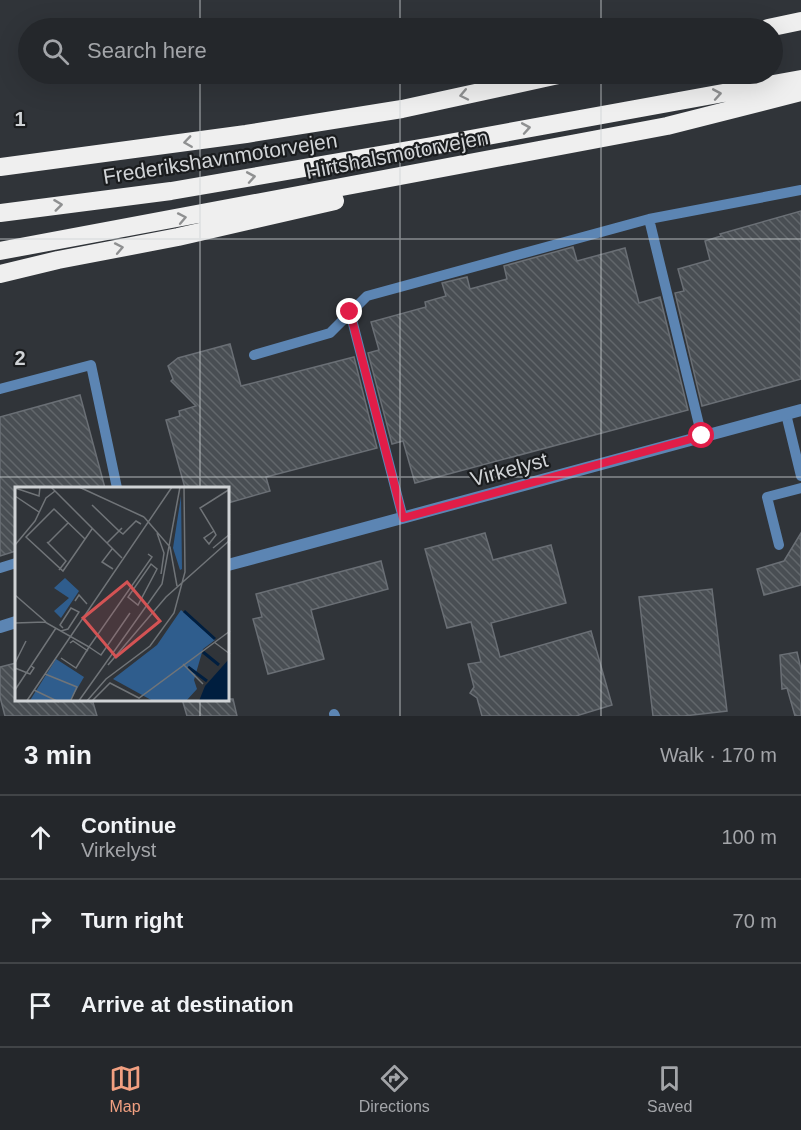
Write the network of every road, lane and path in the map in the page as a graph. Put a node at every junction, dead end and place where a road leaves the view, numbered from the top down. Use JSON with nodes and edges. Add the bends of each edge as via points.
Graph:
{"nodes":[{"id":1,"x":801,"y":21,"type":"edge"},
{"id":2,"x":783,"y":25,"type":"edge"},
{"id":3,"x":801,"y":79,"type":"edge"},
{"id":4,"x":783,"y":82,"type":"edge"},
{"id":5,"x":517,"y":84,"type":"edge"},
{"id":6,"x":773,"y":84,"type":"edge"},
{"id":7,"x":801,"y":92,"type":"edge"},
{"id":8,"x":667,"y":126,"type":"junction"},
{"id":9,"x":0,"y":167,"type":"edge"},
{"id":10,"x":801,"y":190,"type":"edge"},
{"id":11,"x":0,"y":213,"type":"edge"},
{"id":12,"x":649,"y":219,"type":"junction"},
{"id":13,"x":0,"y":251,"type":"edge"},
{"id":14,"x":0,"y":274,"type":"edge"},
{"id":15,"x":350,"y":312,"type":"junction"},
{"id":16,"x":254,"y":355,"type":"dead end"},
{"id":17,"x":0,"y":389,"type":"edge"},
{"id":18,"x":801,"y":410,"type":"edge"},
{"id":19,"x":786,"y":414,"type":"junction"},
{"id":20,"x":702,"y":436,"type":"junction"},
{"id":21,"x":801,"y":476,"type":"edge"},
{"id":22,"x":117,"y":487,"type":"edge"},
{"id":23,"x":801,"y":488,"type":"edge"},
{"id":24,"x":403,"y":518,"type":"junction"},
{"id":25,"x":780,"y":545,"type":"dead end"},
{"id":26,"x":15,"y":563,"type":"edge"},
{"id":27,"x":230,"y":564,"type":"edge"},
{"id":28,"x":0,"y":568,"type":"edge"}],
"edges":[{"from":1,"to":2,"type":"highway"},
{"from":4,"to":3,"type":"highway","name":"Frederikshavnmotorvejen","one_way":true},
{"from":5,"to":9,"type":"highway","name":"Frederikshavnmotorvejen","one_way":true,"via":[[402,109]]},
{"from":11,"to":6,"type":"highway","name":"Frederikshavnmotorvejen","one_way":true,"via":[[171,191]]},
{"from":7,"to":8,"type":"highway","name":"Hirtshalsmotorvejen"},
{"from":13,"to":8,"type":"highway","name":"Hirtshalsmotorvejen","one_way":true},
{"from":14,"to":8,"type":"highway","one_way":true},
{"from":10,"to":12,"type":"lane"},
{"from":12,"to":15,"type":"lane","via":[[367,296]]},
{"from":12,"to":20,"type":"lane"},
{"from":15,"to":16,"type":"lane","via":[[330,333]]},
{"from":15,"to":24,"type":"lane"},
{"from":17,"to":22,"type":"lane","via":[[91,365]]},
{"from":18,"to":19,"type":"street","name":"Virkelyst"},
{"from":19,"to":20,"type":"street","name":"Virkelyst"},
{"from":19,"to":21,"type":"lane"},
{"from":20,"to":24,"type":"street","name":"Virkelyst"},
{"from":23,"to":25,"type":"lane","via":[[767,497]]},
{"from":24,"to":27,"type":"street","name":"Virkelyst"},
{"from":26,"to":28,"type":"lane"}]}
